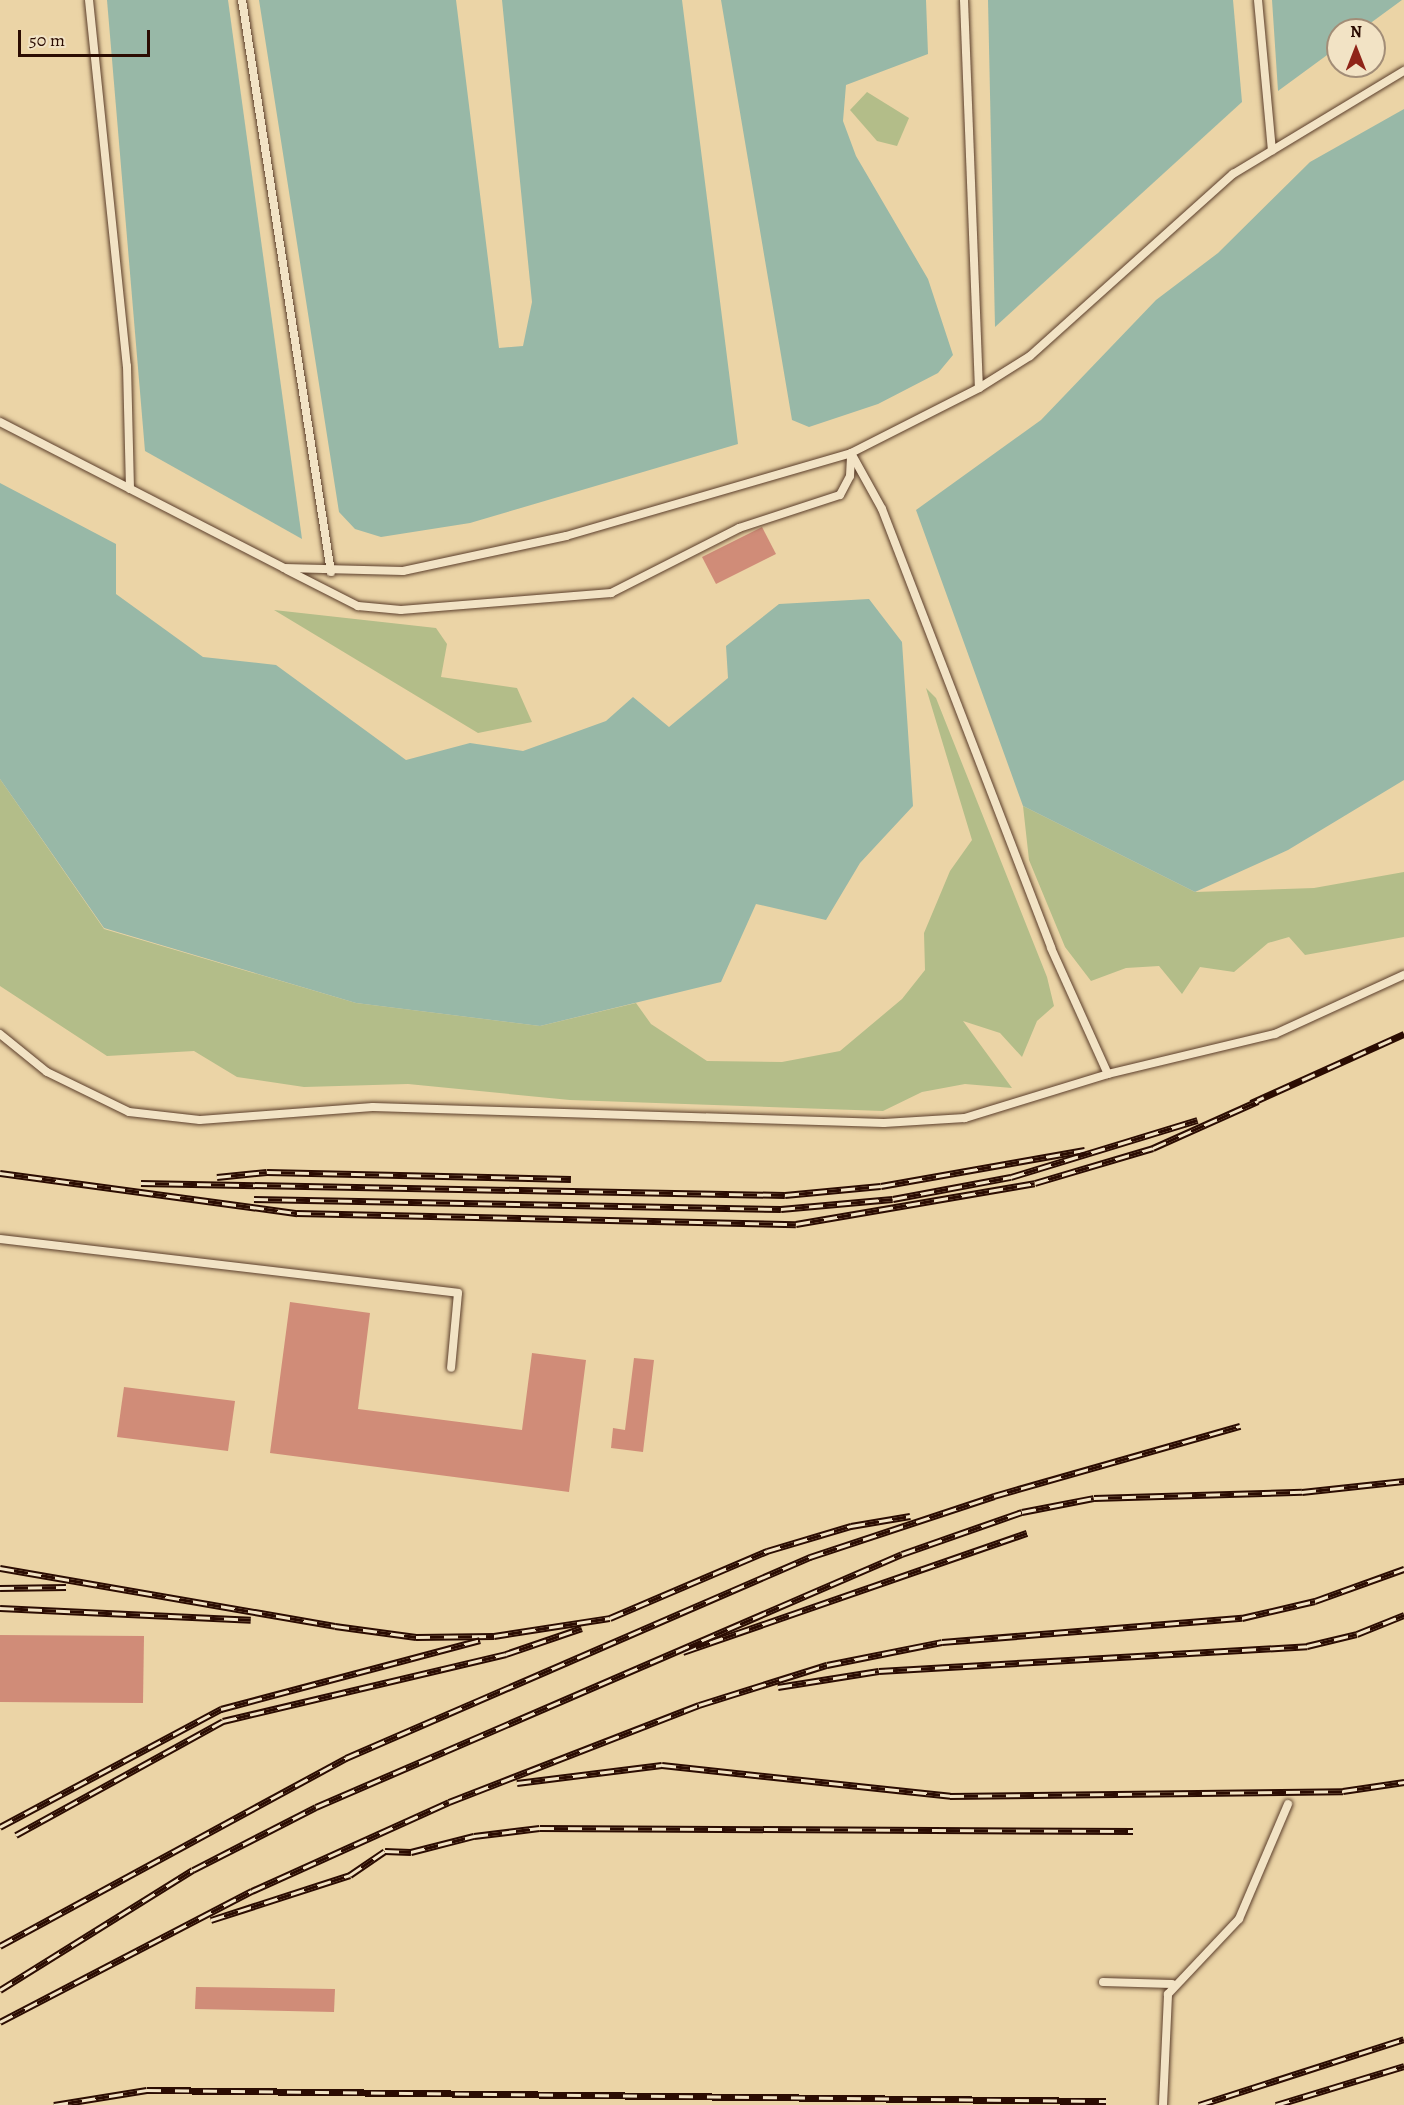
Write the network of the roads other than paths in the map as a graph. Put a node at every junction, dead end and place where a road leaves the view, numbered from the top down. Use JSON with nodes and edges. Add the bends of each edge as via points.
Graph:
{"nodes":[{"id":1,"x":89,"y":0,"type":"edge"},
{"id":2,"x":242,"y":0,"type":"edge"},
{"id":3,"x":964,"y":0,"type":"edge"},
{"id":4,"x":1258,"y":0,"type":"edge"},
{"id":5,"x":1404,"y":71,"type":"edge"},
{"id":6,"x":1272,"y":150,"type":"junction"},
{"id":7,"x":979,"y":388,"type":"junction"},
{"id":8,"x":0,"y":422,"type":"edge"},
{"id":9,"x":851,"y":453,"type":"junction"},
{"id":10,"x":130,"y":489,"type":"junction"},
{"id":11,"x":284,"y":568,"type":"junction"},
{"id":12,"x":331,"y":572,"type":"junction"},
{"id":13,"x":1404,"y":975,"type":"edge"},
{"id":14,"x":0,"y":1034,"type":"edge"},
{"id":15,"x":1108,"y":1074,"type":"junction"},
{"id":16,"x":0,"y":1239,"type":"edge"},
{"id":17,"x":451,"y":1368,"type":"dead end"},
{"id":18,"x":1288,"y":1804,"type":"dead end"},
{"id":19,"x":1103,"y":1982,"type":"dead end"},
{"id":20,"x":1172,"y":1984,"type":"junction"},
{"id":21,"x":1163,"y":2105,"type":"edge"}],
"edges":[{"from":1,"to":10,"type":"lane","via":[[127,366]]},
{"from":2,"to":12,"type":"lane"},
{"from":3,"to":7,"type":"lane"},
{"from":4,"to":6,"type":"lane"},
{"from":5,"to":6,"type":"lane"},
{"from":6,"to":7,"type":"lane","via":[[1187,211],[1030,356]]},
{"from":7,"to":9,"type":"lane"},
{"from":8,"to":10,"type":"lane"},
{"from":9,"to":11,"type":"lane","via":[[850,476],[840,495],[739,528],[611,593],[401,610],[358,606]]},
{"from":9,"to":12,"type":"lane","via":[[566,536],[403,570]]},
{"from":9,"to":15,"type":"lane","via":[[882,509],[1051,948]]},
{"from":10,"to":11,"type":"lane"},
{"from":11,"to":12,"type":"lane"},
{"from":13,"to":15,"type":"lane","via":[[1275,1034]]},
{"from":14,"to":15,"type":"lane","via":[[47,1071],[129,1112],[200,1120],[373,1107],[884,1123],[965,1118]]},
{"from":16,"to":17,"type":"lane","via":[[458,1293]]},
{"from":18,"to":20,"type":"lane","via":[[1239,1919]]},
{"from":19,"to":20,"type":"lane"},
{"from":20,"to":21,"type":"lane","via":[[1166,2005]]}]}
